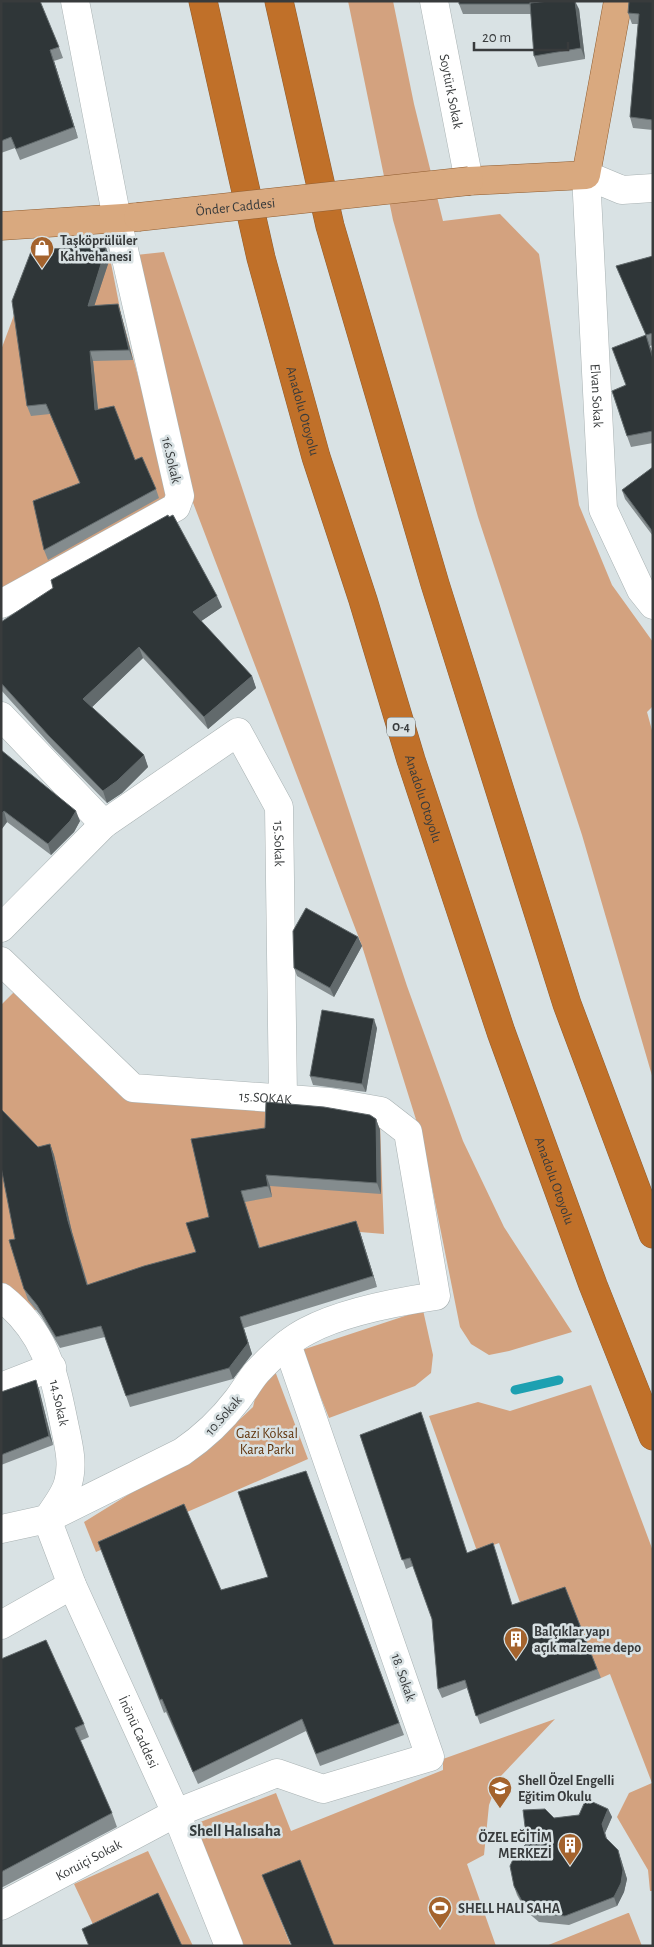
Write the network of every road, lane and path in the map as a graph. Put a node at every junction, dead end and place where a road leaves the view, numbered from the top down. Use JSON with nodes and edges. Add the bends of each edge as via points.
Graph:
{"nodes":[{"id":1,"x":75,"y":1,"type":"edge"},
{"id":2,"x":203,"y":1,"type":"edge"},
{"id":3,"x":279,"y":1,"type":"edge"},
{"id":4,"x":434,"y":1,"type":"edge"},
{"id":5,"x":618,"y":1,"type":"edge"},
{"id":6,"x":586,"y":175,"type":"junction"},
{"id":7,"x":469,"y":181,"type":"junction"},
{"id":8,"x":653,"y":188,"type":"edge"},
{"id":9,"x":128,"y":218,"type":"junction"},
{"id":10,"x":1,"y":226,"type":"edge"},
{"id":11,"x":1,"y":604,"type":"edge"},
{"id":12,"x":653,"y":605,"type":"edge"},
{"id":13,"x":1,"y":716,"type":"edge"},
{"id":14,"x":104,"y":824,"type":"junction"},
{"id":15,"x":1,"y":928,"type":"edge"},
{"id":16,"x":6,"y":976,"type":"edge"},
{"id":17,"x":283,"y":1098,"type":"junction"},
{"id":18,"x":653,"y":1234,"type":"edge"},
{"id":19,"x":436,"y":1296,"type":"joint"},
{"id":20,"x":1,"y":1297,"type":"edge"},
{"id":21,"x":287,"y":1344,"type":"junction"},
{"id":22,"x":52,"y":1367,"type":"junction"},
{"id":23,"x":1,"y":1387,"type":"edge"},
{"id":24,"x":653,"y":1436,"type":"edge"},
{"id":25,"x":47,"y":1519,"type":"junction"},
{"id":26,"x":1,"y":1529,"type":"edge"},
{"id":27,"x":72,"y":1585,"type":"junction"},
{"id":28,"x":1,"y":1625,"type":"edge"},
{"id":29,"x":176,"y":1813,"type":"junction"},
{"id":30,"x":1,"y":1906,"type":"edge"},
{"id":31,"x":229,"y":1946,"type":"edge"}],
"edges":[{"from":1,"to":9,"type":"street","name":"16.Sokak"},
{"from":2,"to":24,"type":"highway","name":"Anadolu Otoyolu","number":"O-4","via":[[261,258],[316,457],[411,760],[501,1032],[593,1286]]},
{"from":3,"to":18,"type":"highway","via":[[330,226],[437,593],[568,1004]]},
{"from":4,"to":7,"type":"street","name":"Soytürk Sokak"},
{"from":5,"to":6,"type":"main road"},
{"from":6,"to":7,"type":"main road","name":"Önder Caddesi"},
{"from":6,"to":8,"type":"street","via":[[622,190]]},
{"from":6,"to":12,"type":"street","name":"Elvan Sokak","via":[[603,509],[641,590]]},
{"from":7,"to":9,"type":"main road","name":"Önder Caddesi","bridge":true},
{"from":9,"to":10,"type":"main road","name":"Önder Caddesi"},
{"from":9,"to":11,"type":"street","name":"16.Sokak","via":[[180,496],[176,508]]},
{"from":13,"to":14,"type":"street"},
{"from":14,"to":15,"type":"street","name":"15.Sokak"},
{"from":14,"to":17,"type":"street","name":"15.Sokak","via":[[238,732],[279,807]]},
{"from":16,"to":17,"type":"street","name":"15.SOKAK","via":[[134,1088]]},
{"from":17,"to":19,"type":"street","name":"15.SOKAK","via":[[380,1111],[408,1132]]},
{"from":19,"to":21,"type":"street","name":"10.Sokak","via":[[399,1302],[323,1324]]},
{"from":20,"to":22,"type":"street","name":"14.Sokak","via":[[27,1323]]},
{"from":21,"to":25,"type":"street","name":"10.Sokak","via":[[258,1372],[224,1417],[203,1438],[182,1452]]},
{"from":21,"to":29,"type":"street","name":"18. Sokak","via":[[430,1757],[323,1789],[277,1773]]},
{"from":22,"to":23,"type":"street"},
{"from":22,"to":25,"type":"street","name":"14.Sokak","via":[[71,1458],[68,1484]]},
{"from":25,"to":26,"type":"street","name":"10.Sokak"},
{"from":25,"to":27,"type":"street","name":"İnönü Caddesi"},
{"from":27,"to":28,"type":"street"},
{"from":27,"to":29,"type":"street","name":"İnönü Caddesi"},
{"from":29,"to":30,"type":"street","name":"Koruiçi Sokak"},
{"from":29,"to":31,"type":"street","name":"İnönü Caddesi"}]}
